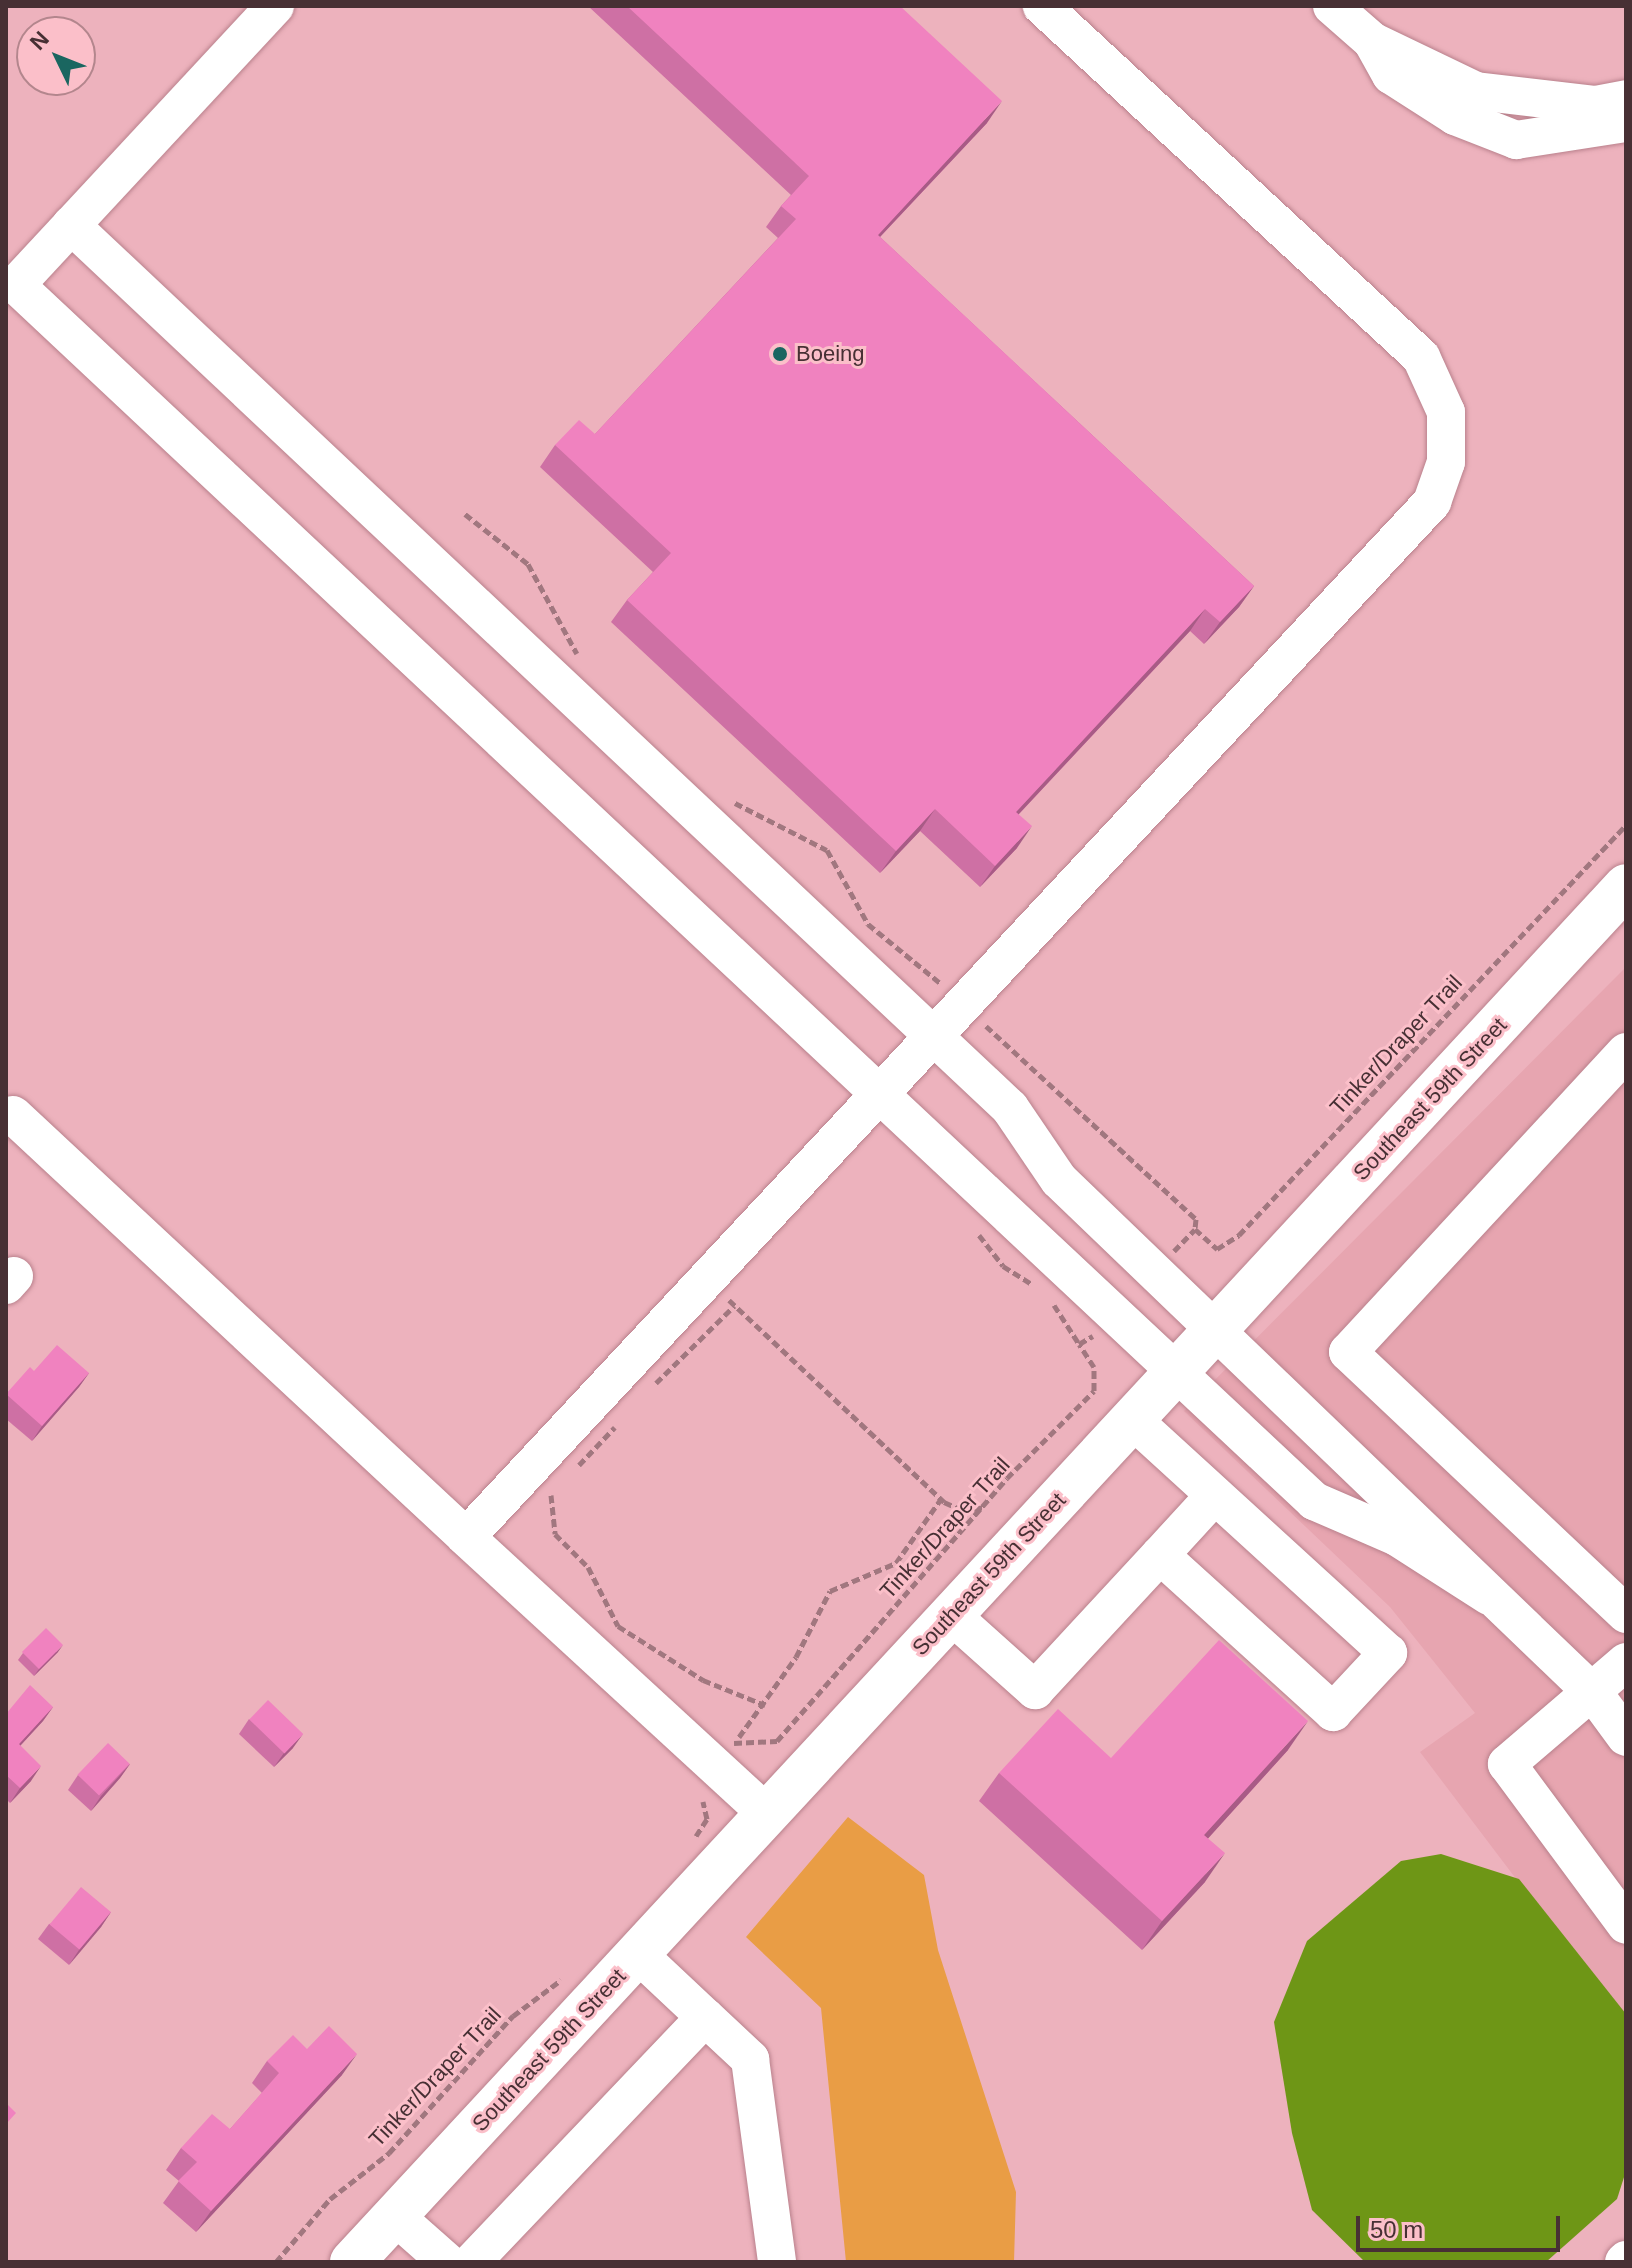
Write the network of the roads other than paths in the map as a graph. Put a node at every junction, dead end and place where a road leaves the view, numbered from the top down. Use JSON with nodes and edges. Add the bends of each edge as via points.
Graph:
{"nodes":[{"id":1,"x":275,"y":6,"type":"edge"},
{"id":2,"x":1042,"y":6,"type":"edge"},
{"id":3,"x":1332,"y":6,"type":"edge"},
{"id":4,"x":1372,"y":41,"type":"junction"},
{"id":5,"x":1626,"y":81,"type":"edge"},
{"id":6,"x":1626,"y":99,"type":"edge"},
{"id":7,"x":1569,"y":102,"type":"junction"},
{"id":8,"x":1626,"y":123,"type":"edge"},
{"id":9,"x":71,"y":225,"type":"junction"},
{"id":10,"x":1626,"y":886,"type":"edge"},
{"id":11,"x":933,"y":1036,"type":"junction"},
{"id":12,"x":1626,"y":1052,"type":"edge"},
{"id":13,"x":881,"y":1092,"type":"junction"},
{"id":14,"x":13,"y":1115,"type":"dead end"},
{"id":15,"x":1217,"y":1329,"type":"junction"},
{"id":16,"x":1175,"y":1375,"type":"junction"},
{"id":17,"x":1133,"y":1420,"type":"junction"},
{"id":18,"x":1215,"y":1495,"type":"junction"},
{"id":19,"x":466,"y":1537,"type":"junction"},
{"id":20,"x":1160,"y":1555,"type":"junction"},
{"id":21,"x":1489,"y":1596,"type":"junction"},
{"id":22,"x":1626,"y":1614,"type":"edge"},
{"id":23,"x":951,"y":1615,"type":"junction"},
{"id":24,"x":1626,"y":1662,"type":"edge"},
{"id":25,"x":1595,"y":1695,"type":"junction"},
{"id":26,"x":1626,"y":1737,"type":"edge"},
{"id":27,"x":767,"y":1814,"type":"junction"},
{"id":28,"x":1626,"y":1925,"type":"edge"},
{"id":29,"x":638,"y":1954,"type":"junction"},
{"id":30,"x":705,"y":2017,"type":"junction"},
{"id":31,"x":395,"y":2216,"type":"junction"},
{"id":32,"x":352,"y":2262,"type":"edge"},
{"id":33,"x":447,"y":2262,"type":"edge"},
{"id":34,"x":472,"y":2262,"type":"edge"},
{"id":35,"x":777,"y":2262,"type":"edge"}],
"edges":[{"from":1,"to":9,"type":"street"},
{"from":2,"to":11,"type":"street","via":[[1421,357],[1446,412],[1446,462],[1432,502]]},
{"from":3,"to":4,"type":"street"},
{"from":4,"to":7,"type":"street","via":[[1476,91]]},
{"from":4,"to":8,"type":"street","via":[[1391,75],[1455,116],[1516,140]]},
{"from":5,"to":7,"type":"street"},
{"from":6,"to":7,"type":"street"},
{"from":9,"to":11,"type":"street"},
{"from":9,"to":13,"type":"street","via":[[16,285]]},
{"from":10,"to":15,"type":"main road","name":"Southeast 59th Street"},
{"from":11,"to":13,"type":"street"},
{"from":11,"to":15,"type":"street","via":[[1010,1108],[1059,1180]]},
{"from":12,"to":22,"type":"street","via":[[1348,1352]]},
{"from":13,"to":16,"type":"street"},
{"from":13,"to":19,"type":"street"},
{"from":14,"to":19,"type":"street"},
{"from":15,"to":16,"type":"main road","name":"Southeast 59th Street"},
{"from":15,"to":21,"type":"street"},
{"from":16,"to":17,"type":"main road","name":"Southeast 59th Street"},
{"from":16,"to":21,"type":"street","via":[[1314,1501],[1397,1537]]},
{"from":17,"to":18,"type":"street"},
{"from":17,"to":23,"type":"main road","name":"Southeast 59th Street"},
{"from":18,"to":20,"type":"street"},
{"from":18,"to":20,"type":"street","via":[[1388,1653],[1333,1712]]},
{"from":19,"to":27,"type":"street","via":[[726,1751]]},
{"from":20,"to":23,"type":"street","via":[[1035,1690]]},
{"from":21,"to":25,"type":"street"},
{"from":23,"to":27,"type":"main road","name":"Southeast 59th Street"},
{"from":24,"to":25,"type":"street"},
{"from":25,"to":26,"type":"street"},
{"from":25,"to":28,"type":"street","via":[[1507,1764]]},
{"from":27,"to":29,"type":"main road","name":"Southeast 59th Street"},
{"from":29,"to":30,"type":"street"},
{"from":29,"to":31,"type":"main road","name":"Southeast 59th Street"},
{"from":30,"to":34,"type":"street"},
{"from":30,"to":35,"type":"street","via":[[750,2059]]},
{"from":31,"to":32,"type":"main road","name":"Southeast 59th Street"},
{"from":31,"to":33,"type":"street"}]}
